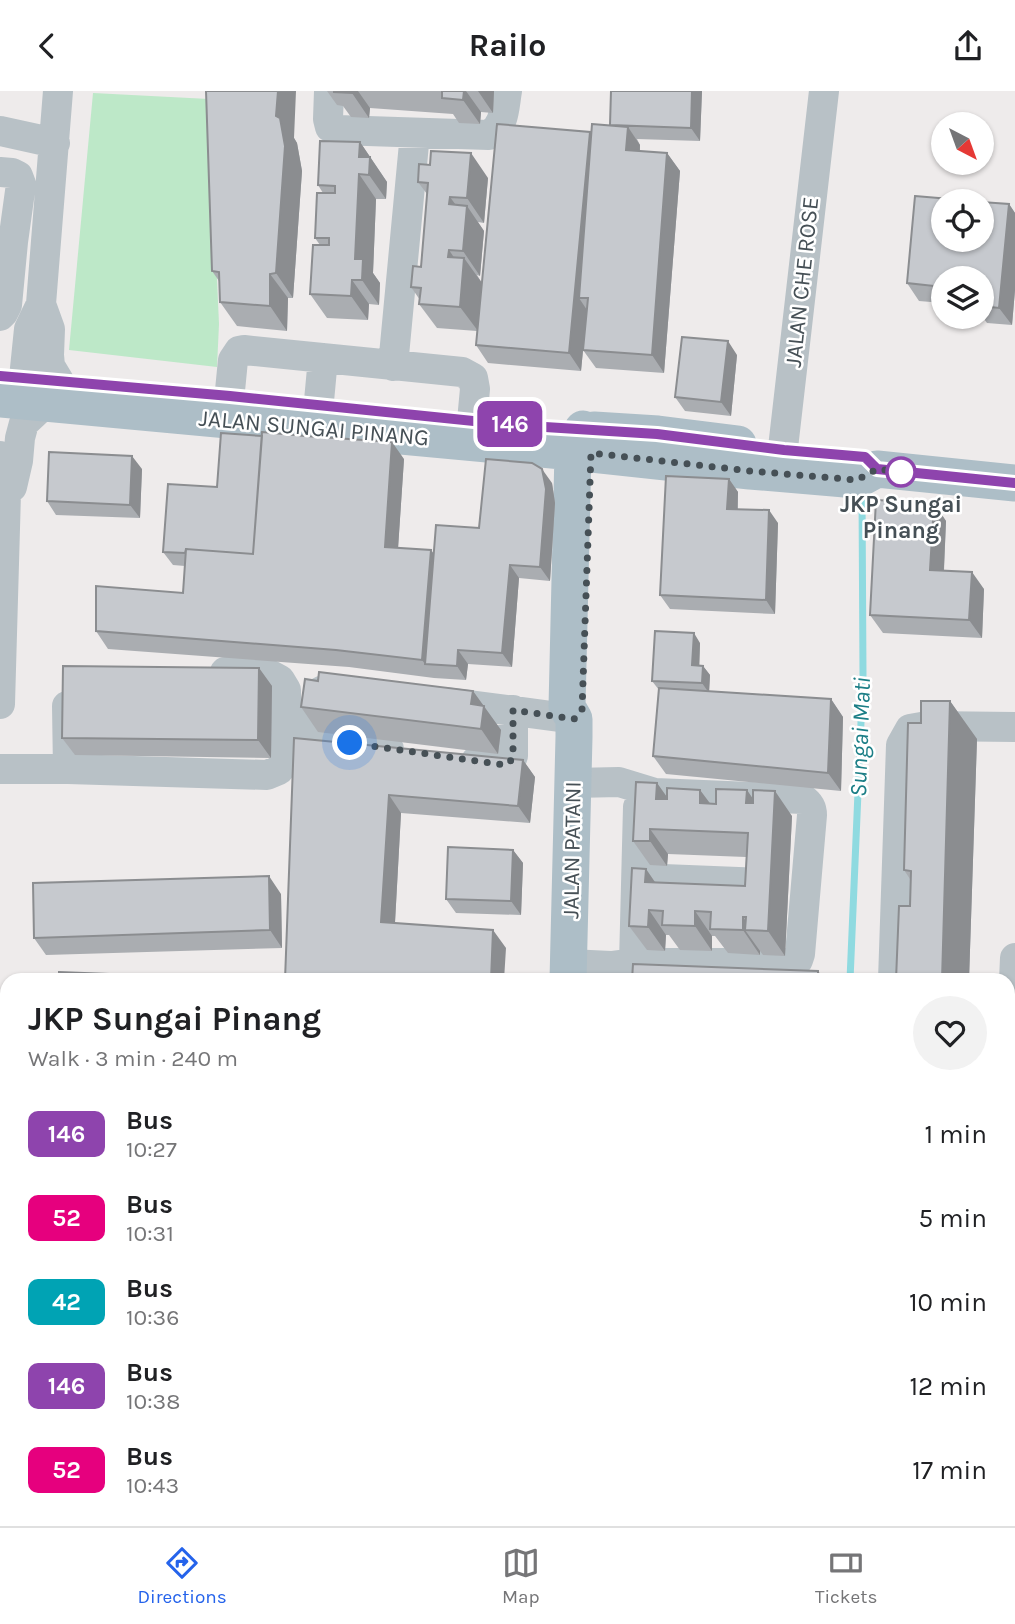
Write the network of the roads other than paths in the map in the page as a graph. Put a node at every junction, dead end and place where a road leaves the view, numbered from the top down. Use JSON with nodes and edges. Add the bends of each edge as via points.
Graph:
{"nodes":[{"id":1,"x":58,"y":91,"type":"edge"},
{"id":2,"x":330,"y":91,"type":"edge"},
{"id":3,"x":507,"y":91,"type":"edge"},
{"id":4,"x":824,"y":91,"type":"edge"},
{"id":5,"x":0,"y":131,"type":"edge"},
{"id":6,"x":415,"y":133,"type":"junction"},
{"id":7,"x":55,"y":143,"type":"junction"},
{"id":8,"x":0,"y":172,"type":"edge"},
{"id":9,"x":13,"y":242,"type":"junction"},
{"id":10,"x":46,"y":245,"type":"junction"},
{"id":11,"x":0,"y":316,"type":"edge"},
{"id":12,"x":324,"y":358,"type":"junction"},
{"id":13,"x":393,"y":366,"type":"junction"},
{"id":14,"x":29,"y":388,"type":"edge"},
{"id":15,"x":317,"y":405,"type":"junction"},
{"id":16,"x":229,"y":408,"type":"junction"},
{"id":17,"x":471,"y":432,"type":"junction"},
{"id":18,"x":583,"y":445,"type":"junction"},
{"id":19,"x":0,"y":456,"type":"edge"},
{"id":20,"x":782,"y":462,"type":"junction"},
{"id":21,"x":1015,"y":483,"type":"edge"},
{"id":22,"x":6,"y":493,"type":"junction"},
{"id":23,"x":199,"y":672,"type":"edge"},
{"id":24,"x":67,"y":677,"type":"edge"},
{"id":25,"x":354,"y":692,"type":"edge"},
{"id":26,"x":421,"y":699,"type":"edge"},
{"id":27,"x":0,"y":705,"type":"edge"},
{"id":28,"x":513,"y":710,"type":"junction"},
{"id":29,"x":574,"y":719,"type":"junction"},
{"id":30,"x":1015,"y":727,"type":"edge"},
{"id":31,"x":414,"y":753,"type":"edge"},
{"id":32,"x":453,"y":758,"type":"edge"},
{"id":33,"x":0,"y":769,"type":"edge"},
{"id":34,"x":68,"y":769,"type":"junction"},
{"id":35,"x":574,"y":783,"type":"junction"},
{"id":36,"x":639,"y":789,"type":"junction"},
{"id":37,"x":638,"y":878,"type":"junction"},
{"id":38,"x":786,"y":884,"type":"junction"},
{"id":39,"x":634,"y":963,"type":"junction"},
{"id":40,"x":568,"y":972,"type":"edge"},
{"id":41,"x":893,"y":973,"type":"edge"}],
"edges":[{"from":1,"to":7,"type":"street"},
{"from":2,"to":6,"type":"street","via":[[330,127]]},
{"from":3,"to":6,"type":"street","via":[[503,120],[489,135]]},
{"from":4,"to":20,"type":"street","name":"JALAN CHE ROSE"},
{"from":5,"to":7,"type":"street"},
{"from":6,"to":13,"type":"street"},
{"from":7,"to":10,"type":"street"},
{"from":8,"to":9,"type":"street","via":[[18,176],[21,184]]},
{"from":9,"to":10,"type":"street"},
{"from":9,"to":11,"type":"street","via":[[7,305]]},
{"from":10,"to":14,"type":"street","via":[[41,304],[29,329]]},
{"from":12,"to":13,"type":"street"},
{"from":12,"to":15,"type":"street"},
{"from":12,"to":16,"type":"street","via":[[239,351],[233,359]]},
{"from":13,"to":17,"type":"street","via":[[461,372],[473,378]]},
{"from":14,"to":16,"type":"main road","name":"JALAN SUNGAI PINANG"},
{"from":14,"to":22,"type":"street","via":[[40,408],[24,423],[12,486]]},
{"from":15,"to":16,"type":"main road","name":"JALAN SUNGAI PINANG"},
{"from":15,"to":17,"type":"main road","name":"JALAN SUNGAI PINANG"},
{"from":16,"to":17,"type":"main road","name":"JALAN SUNGAI PINANG"},
{"from":17,"to":18,"type":"main road","name":"JALAN SUNGAI PINANG"},
{"from":18,"to":20,"type":"main road","name":"JALAN SUNGAI PINANG"},
{"from":18,"to":29,"type":"main road","name":"JALAN PATANI","via":[[582,710]]},
{"from":19,"to":22,"type":"street","via":[[1,485]]},
{"from":20,"to":21,"type":"main road","name":"JALAN SUNGAI PINANG","via":[[857,480],[877,469]]},
{"from":22,"to":27,"type":"street"},
{"from":23,"to":34,"type":"street","via":[[267,673],[280,680],[286,691],[286,759],[279,770],[267,775]]},
{"from":24,"to":34,"type":"street"},
{"from":25,"to":31,"type":"street","via":[[321,691],[313,732],[316,738]]},
{"from":26,"to":28,"type":"street"},
{"from":28,"to":29,"type":"street"},
{"from":28,"to":32,"type":"street","via":[[510,762]]},
{"from":29,"to":35,"type":"main road","name":"JALAN PATANI"},
{"from":30,"to":41,"type":"street","via":[[927,726],[910,729],[901,745]]},
{"from":33,"to":34,"type":"street"},
{"from":35,"to":36,"type":"street","via":[[619,782]]},
{"from":35,"to":40,"type":"main road","name":"JALAN PATANI"},
{"from":36,"to":37,"type":"street"},
{"from":36,"to":38,"type":"street","via":[[808,802],[812,815]]},
{"from":37,"to":38,"type":"street"},
{"from":37,"to":39,"type":"street"},
{"from":38,"to":39,"type":"street","via":[[798,960]]},
{"from":39,"to":40,"type":"street"}]}
